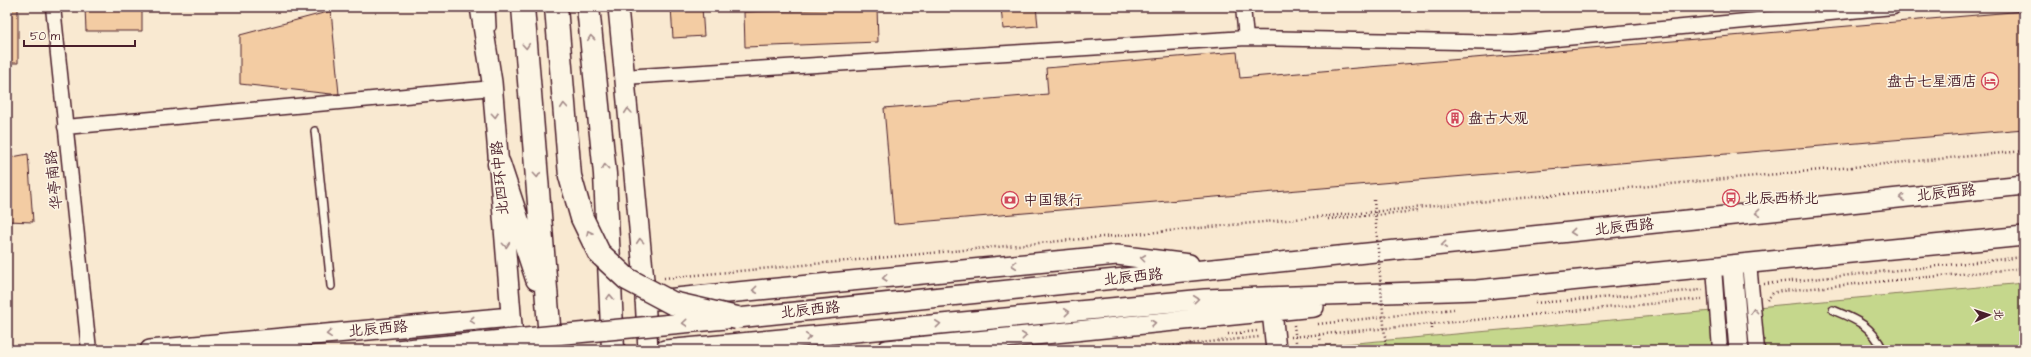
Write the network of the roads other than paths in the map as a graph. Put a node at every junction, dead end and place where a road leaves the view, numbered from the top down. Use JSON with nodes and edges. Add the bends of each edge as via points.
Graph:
{"nodes":[{"id":1,"x":53,"y":7,"type":"edge"},
{"id":2,"x":480,"y":7,"type":"edge"},
{"id":3,"x":491,"y":7,"type":"edge"},
{"id":4,"x":523,"y":7,"type":"edge"},
{"id":5,"x":556,"y":7,"type":"edge"},
{"id":6,"x":588,"y":7,"type":"edge"},
{"id":7,"x":618,"y":7,"type":"edge"},
{"id":8,"x":1243,"y":7,"type":"edge"},
{"id":9,"x":1894,"y":7,"type":"edge"},
{"id":10,"x":1246,"y":38,"type":"junction"},
{"id":11,"x":624,"y":77,"type":"junction"},
{"id":12,"x":492,"y":85,"type":"junction"},
{"id":13,"x":65,"y":127,"type":"junction"},
{"id":14,"x":316,"y":131,"type":"dead end"},
{"id":15,"x":499,"y":164,"type":"junction"},
{"id":16,"x":2024,"y":185,"type":"edge"},
{"id":17,"x":2024,"y":236,"type":"edge"},
{"id":18,"x":1732,"y":265,"type":"junction"},
{"id":19,"x":1224,"y":268,"type":"junction"},
{"id":20,"x":330,"y":286,"type":"dead end"},
{"id":21,"x":1476,"y":290,"type":"junction"},
{"id":22,"x":645,"y":301,"type":"junction"},
{"id":23,"x":1833,"y":310,"type":"dead end"},
{"id":24,"x":1272,"y":311,"type":"junction"},
{"id":25,"x":548,"y":314,"type":"junction"},
{"id":26,"x":511,"y":317,"type":"junction"},
{"id":27,"x":738,"y":318,"type":"junction"},
{"id":28,"x":433,"y":324,"type":"junction"},
{"id":29,"x":1274,"y":337,"type":"edge"},
{"id":30,"x":89,"y":350,"type":"edge"},
{"id":31,"x":150,"y":350,"type":"edge"},
{"id":32,"x":396,"y":350,"type":"edge"},
{"id":33,"x":436,"y":350,"type":"edge"},
{"id":34,"x":514,"y":350,"type":"edge"},
{"id":35,"x":551,"y":350,"type":"edge"},
{"id":36,"x":613,"y":350,"type":"edge"},
{"id":37,"x":648,"y":350,"type":"edge"},
{"id":38,"x":665,"y":350,"type":"edge"},
{"id":39,"x":888,"y":350,"type":"edge"},
{"id":40,"x":1720,"y":350,"type":"edge"},
{"id":41,"x":1738,"y":350,"type":"edge"},
{"id":42,"x":1757,"y":350,"type":"edge"},
{"id":43,"x":1883,"y":350,"type":"edge"}],
"edges":[{"from":1,"to":13,"type":"street","name":"华亭南路"},
{"from":2,"to":12,"type":"main road","name":"北四环中路"},
{"from":3,"to":12,"type":"lane"},
{"from":4,"to":25,"type":"highway","one_way":true},
{"from":27,"to":5,"type":"highway","one_way":true,"bridge":true,"via":[[672,303],[627,279],[599,253],[582,218],[570,176]]},
{"from":36,"to":6,"type":"highway","one_way":true,"via":[[605,174]]},
{"from":7,"to":11,"type":"main road"},
{"from":8,"to":10,"type":"street"},
{"from":9,"to":10,"type":"street","via":[[1513,43]]},
{"from":10,"to":11,"type":"street"},
{"from":22,"to":11,"type":"main road","one_way":true},
{"from":12,"to":13,"type":"street"},
{"from":12,"to":15,"type":"main road","name":"北四环中路","one_way":true},
{"from":13,"to":30,"type":"street","name":"华亭南路"},
{"from":14,"to":20,"type":"lane"},
{"from":15,"to":25,"type":"highway"},
{"from":15,"to":26,"type":"main road","name":"北四环中路","one_way":true},
{"from":16,"to":19,"type":"main road","name":"北辰西路","one_way":true},
{"from":17,"to":18,"type":"main road","name":"北辰西路"},
{"from":18,"to":21,"type":"main road","name":"北辰西路"},
{"from":18,"to":40,"type":"street","via":[[1710,295]]},
{"from":18,"to":41,"type":"main road"},
{"from":42,"to":18,"type":"street","one_way":true},
{"from":19,"to":22,"type":"main road","name":"北辰西路","one_way":true,"via":[[1117,255]]},
{"from":19,"to":27,"type":"main road","name":"北辰西路"},
{"from":21,"to":24,"type":"main road","name":"北辰西路","via":[[1293,318]]},
{"from":38,"to":21,"type":"main road","name":"北辰西路","one_way":true,"via":[[1205,298]]},
{"from":22,"to":37,"type":"main road"},
{"from":23,"to":43,"type":"lane","via":[[1861,322],[1877,337]]},
{"from":24,"to":29,"type":"main road"},
{"from":39,"to":24,"type":"main road","name":"北辰西路","one_way":true},
{"from":25,"to":35,"type":"highway"},
{"from":26,"to":28,"type":"main road","name":"北辰西路","one_way":true},
{"from":26,"to":34,"type":"main road","name":"北四环中路"},
{"from":27,"to":32,"type":"main road","name":"北辰西路","one_way":true,"bridge":true},
{"from":28,"to":31,"type":"main road","name":"北辰西路","one_way":true},
{"from":28,"to":33,"type":"main road"}]}
